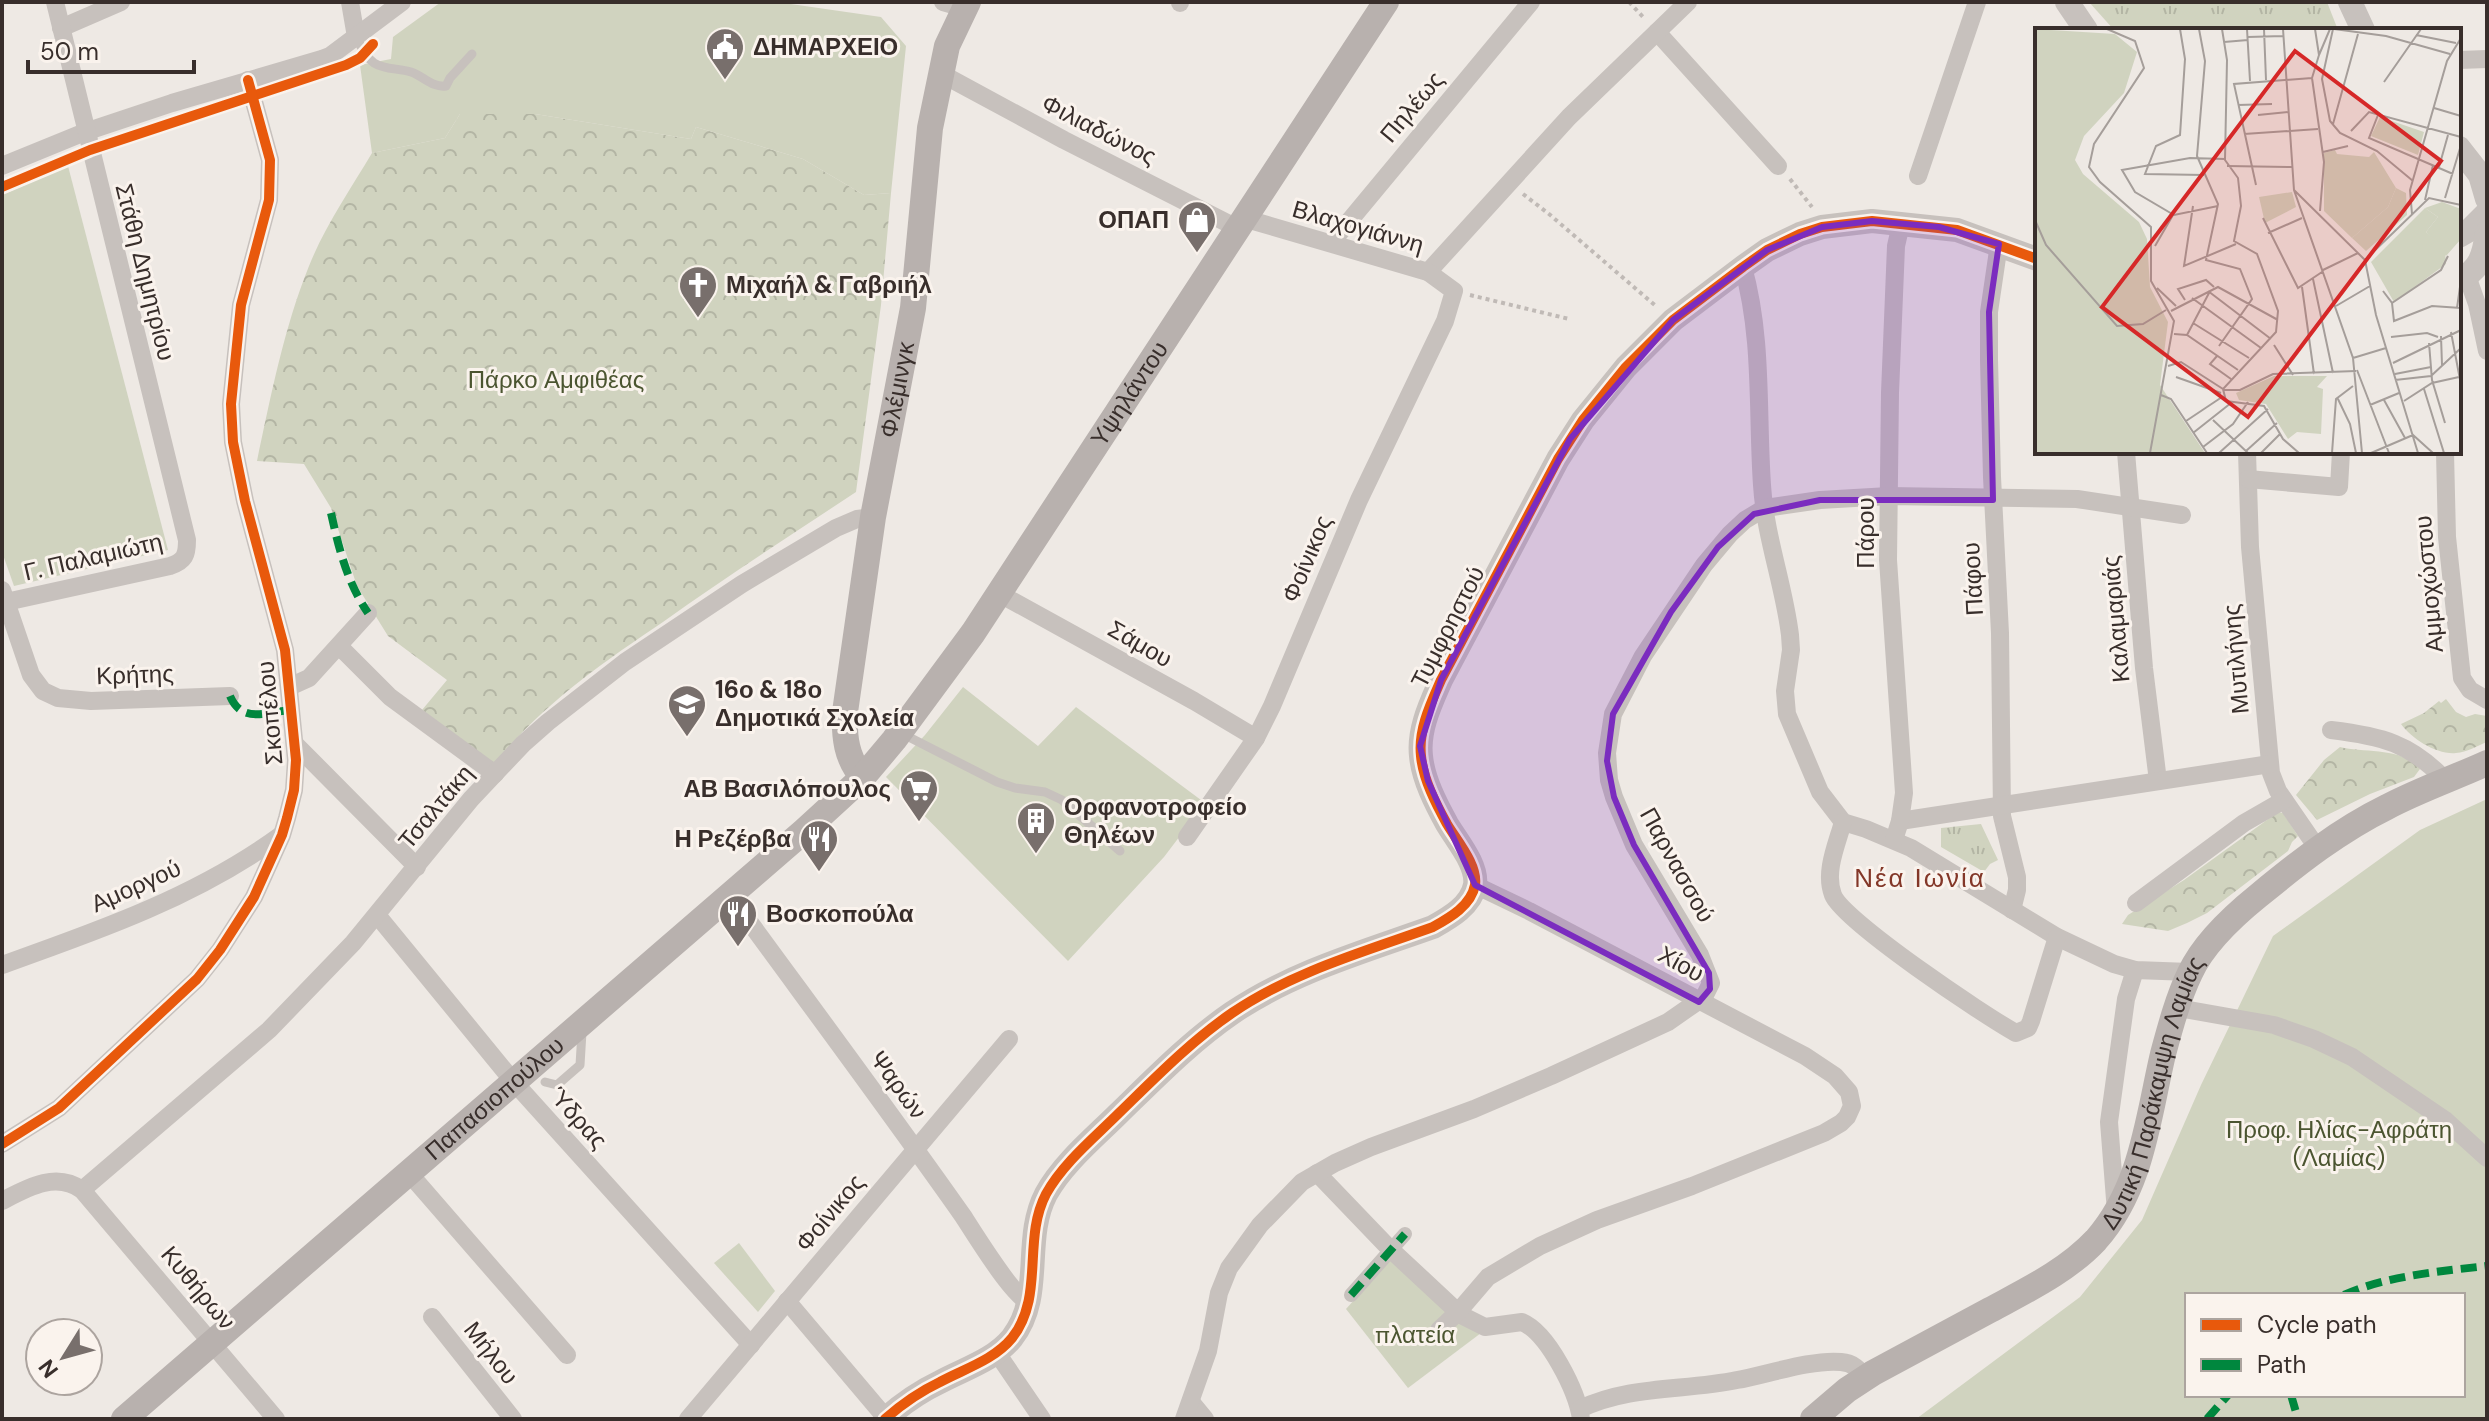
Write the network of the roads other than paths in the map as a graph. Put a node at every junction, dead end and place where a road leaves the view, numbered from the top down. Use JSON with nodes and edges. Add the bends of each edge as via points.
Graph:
{"nodes":[{"id":1,"x":55,"y":2,"type":"edge"},
{"id":2,"x":121,"y":2,"type":"edge"},
{"id":3,"x":350,"y":2,"type":"edge"},
{"id":4,"x":402,"y":2,"type":"edge"},
{"id":5,"x":1386,"y":2,"type":"edge"},
{"id":6,"x":1531,"y":2,"type":"edge"},
{"id":7,"x":1688,"y":2,"type":"edge"},
{"id":8,"x":1977,"y":2,"type":"edge"},
{"id":9,"x":2067,"y":2,"type":"edge"},
{"id":10,"x":2350,"y":2,"type":"edge"},
{"id":11,"x":958,"y":4,"type":"edge"},
{"id":12,"x":61,"y":28,"type":"junction"},
{"id":13,"x":2085,"y":28,"type":"edge"},
{"id":14,"x":2362,"y":28,"type":"edge"},
{"id":15,"x":1657,"y":32,"type":"junction"},
{"id":16,"x":356,"y":37,"type":"junction"},
{"id":17,"x":472,"y":54,"type":"dead end"},
{"id":18,"x":2487,"y":59,"type":"edge"},
{"id":19,"x":2461,"y":60,"type":"edge"},
{"id":20,"x":940,"y":73,"type":"junction"},
{"id":21,"x":248,"y":80,"type":"junction"},
{"id":22,"x":85,"y":132,"type":"junction"},
{"id":23,"x":2461,"y":150,"type":"edge"},
{"id":24,"x":2,"y":166,"type":"edge"},
{"id":25,"x":1778,"y":166,"type":"road end"},
{"id":26,"x":2483,"y":173,"type":"edge"},
{"id":27,"x":1918,"y":176,"type":"dead end"},
{"id":28,"x":2487,"y":199,"type":"edge"},
{"id":29,"x":2487,"y":213,"type":"edge"},
{"id":30,"x":1240,"y":223,"type":"junction"},
{"id":31,"x":1901,"y":224,"type":"junction"},
{"id":32,"x":2461,"y":235,"type":"edge"},
{"id":33,"x":1331,"y":243,"type":"junction"},
{"id":34,"x":1999,"y":244,"type":"junction"},
{"id":35,"x":2486,"y":247,"type":"edge"},
{"id":36,"x":2035,"y":258,"type":"edge"},
{"id":37,"x":1743,"y":267,"type":"junction"},
{"id":38,"x":1428,"y":272,"type":"junction"},
{"id":39,"x":2463,"y":278,"type":"edge"},
{"id":40,"x":1454,"y":291,"type":"joint"},
{"id":41,"x":2487,"y":351,"type":"edge"},
{"id":42,"x":2126,"y":454,"type":"edge"},
{"id":43,"x":2247,"y":454,"type":"edge"},
{"id":44,"x":2341,"y":454,"type":"edge"},
{"id":45,"x":2445,"y":454,"type":"edge"},
{"id":46,"x":2248,"y":479,"type":"junction"},
{"id":47,"x":1889,"y":496,"type":"junction"},
{"id":48,"x":1993,"y":500,"type":"junction"},
{"id":49,"x":2130,"y":506,"type":"junction"},
{"id":50,"x":1765,"y":508,"type":"junction"},
{"id":51,"x":2182,"y":515,"type":"dead end"},
{"id":52,"x":873,"y":517,"type":"junction"},
{"id":53,"x":187,"y":553,"type":"joint"},
{"id":54,"x":1000,"y":594,"type":"junction"},
{"id":55,"x":4,"y":596,"type":"edge"},
{"id":56,"x":368,"y":613,"type":"dead end"},
{"id":57,"x":339,"y":646,"type":"junction"},
{"id":58,"x":289,"y":687,"type":"junction"},
{"id":59,"x":230,"y":696,"type":"dead end"},
{"id":60,"x":2487,"y":700,"type":"edge"},
{"id":61,"x":2331,"y":730,"type":"dead end"},
{"id":62,"x":901,"y":732,"type":"junction"},
{"id":63,"x":1256,"y":738,"type":"junction"},
{"id":64,"x":295,"y":744,"type":"junction"},
{"id":65,"x":2487,"y":763,"type":"edge"},
{"id":66,"x":2270,"y":764,"type":"junction"},
{"id":67,"x":495,"y":774,"type":"junction"},
{"id":68,"x":863,"y":777,"type":"junction"},
{"id":69,"x":2158,"y":781,"type":"junction"},
{"id":70,"x":2446,"y":781,"type":"junction"},
{"id":71,"x":2284,"y":800,"type":"junction"},
{"id":72,"x":2002,"y":804,"type":"junction"},
{"id":73,"x":1900,"y":821,"type":"junction"},
{"id":74,"x":1843,"y":822,"type":"junction"},
{"id":75,"x":282,"y":835,"type":"junction"},
{"id":76,"x":1187,"y":837,"type":"dead end"},
{"id":77,"x":1894,"y":840,"type":"junction"},
{"id":78,"x":2318,"y":849,"type":"junction"},
{"id":79,"x":1120,"y":851,"type":"dead end"},
{"id":80,"x":417,"y":867,"type":"junction"},
{"id":81,"x":1475,"y":885,"type":"junction"},
{"id":82,"x":729,"y":894,"type":"junction"},
{"id":83,"x":2136,"y":903,"type":"dead end"},
{"id":84,"x":2012,"y":910,"type":"junction"},
{"id":85,"x":377,"y":915,"type":"junction"},
{"id":86,"x":2057,"y":937,"type":"junction"},
{"id":87,"x":2,"y":965,"type":"edge"},
{"id":88,"x":2135,"y":970,"type":"junction"},
{"id":89,"x":2190,"y":972,"type":"junction"},
{"id":90,"x":1699,"y":1002,"type":"junction"},
{"id":91,"x":2178,"y":1008,"type":"junction"},
{"id":92,"x":582,"y":1021,"type":"junction"},
{"id":93,"x":1009,"y":1039,"type":"dead end"},
{"id":94,"x":513,"y":1081,"type":"junction"},
{"id":95,"x":545,"y":1082,"type":"dead end"},
{"id":96,"x":2,"y":1144,"type":"edge"},
{"id":97,"x":915,"y":1149,"type":"junction"},
{"id":98,"x":2487,"y":1158,"type":"edge"},
{"id":99,"x":408,"y":1172,"type":"junction"},
{"id":100,"x":1317,"y":1173,"type":"junction"},
{"id":101,"x":82,"y":1190,"type":"junction"},
{"id":102,"x":2,"y":1201,"type":"edge"},
{"id":103,"x":2116,"y":1213,"type":"junction"},
{"id":104,"x":1405,"y":1234,"type":"dead end"},
{"id":105,"x":1391,"y":1250,"type":"junction"},
{"id":106,"x":1030,"y":1295,"type":"junction"},
{"id":107,"x":1351,"y":1295,"type":"dead end"},
{"id":108,"x":787,"y":1301,"type":"junction"},
{"id":109,"x":1458,"y":1312,"type":"junction"},
{"id":110,"x":432,"y":1317,"type":"dead end"},
{"id":111,"x":1439,"y":1330,"type":"dead end"},
{"id":112,"x":212,"y":1342,"type":"junction"},
{"id":113,"x":751,"y":1345,"type":"junction"},
{"id":114,"x":997,"y":1353,"type":"junction"},
{"id":115,"x":567,"y":1355,"type":"dead end"},
{"id":116,"x":1865,"y":1378,"type":"junction"},
{"id":117,"x":1187,"y":1410,"type":"edge"},
{"id":118,"x":1580,"y":1414,"type":"edge"},
{"id":119,"x":124,"y":1419,"type":"edge"},
{"id":120,"x":276,"y":1419,"type":"edge"},
{"id":121,"x":513,"y":1419,"type":"edge"},
{"id":122,"x":688,"y":1419,"type":"edge"},
{"id":123,"x":885,"y":1419,"type":"edge"},
{"id":124,"x":1042,"y":1419,"type":"edge"},
{"id":125,"x":1205,"y":1419,"type":"edge"},
{"id":126,"x":1813,"y":1419,"type":"edge"}],
"edges":[{"from":1,"to":12,"type":"street","name":"Στάθη Δημητρίου"},
{"from":2,"to":12,"type":"street"},
{"from":3,"to":16,"type":"street"},
{"from":4,"to":16,"type":"street"},
{"from":5,"to":30,"type":"main road","name":"Υψηλάντου"},
{"from":6,"to":33,"type":"street","name":"Πηλέως"},
{"from":7,"to":15,"type":"street"},
{"from":8,"to":27,"type":"street"},
{"from":9,"to":13,"type":"street"},
{"from":10,"to":14,"type":"street"},
{"from":11,"to":20,"type":"main road","name":"Φλέμινγκ"},
{"from":12,"to":22,"type":"street","name":"Στάθη Δημητρίου"},
{"from":15,"to":25,"type":"street"},
{"from":15,"to":38,"type":"street","via":[[1569,117]]},
{"from":16,"to":17,"type":"lane","via":[[373,62],[411,72],[439,87],[446,86]]},
{"from":16,"to":21,"type":"street","via":[[322,59]]},
{"from":18,"to":19,"type":"street"},
{"from":20,"to":30,"type":"street","name":"Φιλιαδώνος","via":[[1064,140]]},
{"from":20,"to":52,"type":"main road","name":"Φλέμινγκ","via":[[913,308]]},
{"from":21,"to":22,"type":"street"},
{"from":21,"to":58,"type":"street","name":"Σκοπέλου","via":[[270,171],[265,218],[241,305],[231,404],[233,442],[285,650]]},
{"from":22,"to":24,"type":"street"},
{"from":22,"to":53,"type":"street","name":"Στάθη Δημητρίου"},
{"from":23,"to":26,"type":"street"},
{"from":26,"to":28,"type":"street"},
{"from":29,"to":32,"type":"street"},
{"from":30,"to":33,"type":"street","name":"Βλαχογιάννη"},
{"from":30,"to":54,"type":"main road","name":"Υψηλάντου"},
{"from":31,"to":34,"type":"street","name":"Τυμφρηστού","via":[[1957,230]]},
{"from":31,"to":37,"type":"street","name":"Τυμφρηστού","via":[[1872,221],[1822,227],[1784,241]]},
{"from":31,"to":47,"type":"street","name":"Πάρου","via":[[1895,261]]},
{"from":33,"to":38,"type":"street","name":"Βλαχογιάννη"},
{"from":34,"to":36,"type":"street","name":"Τυμφρηστού"},
{"from":34,"to":48,"type":"street","name":"Πάφου","via":[[1989,312]]},
{"from":35,"to":39,"type":"street","via":[[2478,265]]},
{"from":37,"to":50,"type":"street","via":[[1757,358]]},
{"from":37,"to":81,"type":"street","name":"Τυμφρηστού","via":[[1673,320],[1626,367],[1570,439],[1441,680],[1421,740],[1422,764]]},
{"from":38,"to":40,"type":"street","name":"Βλαχογιάννη"},
{"from":39,"to":41,"type":"street","via":[[2477,304]]},
{"from":40,"to":63,"type":"street","name":"Φοίνικος"},
{"from":42,"to":49,"type":"street","name":"Καλαμαριάς"},
{"from":43,"to":46,"type":"street","name":"Μυτιλήνης"},
{"from":44,"to":46,"type":"street","via":[[2339,487]]},
{"from":45,"to":60,"type":"street","name":"Αμμοχώστου","via":[[2447,537],[2462,678]]},
{"from":46,"to":66,"type":"street","name":"Μυτιλήνης"},
{"from":47,"to":48,"type":"street","name":"Παρνασσού"},
{"from":47,"to":50,"type":"street","name":"Παρνασσού"},
{"from":47,"to":73,"type":"street","name":"Πάρου","via":[[1888,560],[1904,793]]},
{"from":48,"to":49,"type":"street","name":"Παρνασσού","via":[[2077,499]]},
{"from":48,"to":72,"type":"street","name":"Πάφου"},
{"from":49,"to":51,"type":"street","name":"Παρνασσού"},
{"from":49,"to":69,"type":"street","name":"Καλαμαριάς"},
{"from":50,"to":74,"type":"street","via":[[1790,635],[1787,714],[1820,792]]},
{"from":50,"to":90,"type":"street","name":"Παρνασσού","via":[[1730,534],[1671,612],[1621,695],[1609,731],[1609,780],[1622,818],[1709,973],[1710,989]]},
{"from":52,"to":67,"type":"street","name":"Τσαλτάκη","via":[[836,528],[625,662],[539,729]]},
{"from":52,"to":68,"type":"main road","name":"Φλέμινγκ","via":[[844,728],[849,756]]},
{"from":53,"to":55,"type":"street","name":"Γ. Παλαμιώτη","via":[[170,566]]},
{"from":54,"to":62,"type":"main road","name":"Υψηλάντου"},
{"from":54,"to":63,"type":"street","name":"Σάμου"},
{"from":55,"to":59,"type":"street","name":"Κρήτης","via":[[31,675],[43,691],[58,698]]},
{"from":56,"to":57,"type":"street"},
{"from":57,"to":58,"type":"street","via":[[309,678]]},
{"from":57,"to":67,"type":"street","via":[[408,712]]},
{"from":58,"to":64,"type":"street","name":"Σκοπέλου"},
{"from":61,"to":70,"type":"street","via":[[2387,739],[2421,757]]},
{"from":62,"to":68,"type":"main road","name":"Υψηλάντου"},
{"from":62,"to":79,"type":"lane","via":[[997,782],[1062,800]]},
{"from":63,"to":76,"type":"street","name":"Φοίνικος"},
{"from":64,"to":75,"type":"street","name":"Σκοπέλου","via":[[294,790]]},
{"from":64,"to":80,"type":"street"},
{"from":65,"to":70,"type":"main road","name":"Δυτική Παράκαμψη Λαμίας"},
{"from":66,"to":69,"type":"street"},
{"from":66,"to":71,"type":"street","name":"Μυτιλήνης"},
{"from":67,"to":80,"type":"street","name":"Τσαλτάκη"},
{"from":68,"to":82,"type":"main road","name":"Παπασιοπούλου"},
{"from":69,"to":72,"type":"street"},
{"from":70,"to":78,"type":"main road","name":"Δυτική Παράκαμψη Λαμίας","via":[[2388,806]]},
{"from":71,"to":78,"type":"street","name":"Μυτιλήνης"},
{"from":71,"to":83,"type":"street"},
{"from":72,"to":73,"type":"street"},
{"from":72,"to":84,"type":"street","name":"Πάφου","via":[[2017,877]]},
{"from":73,"to":77,"type":"street","name":"Πάρου"},
{"from":74,"to":77,"type":"street"},
{"from":74,"to":86,"type":"street","via":[[1830,879],[1838,904],[2016,1033],[2028,1028]]},
{"from":75,"to":87,"type":"street","name":"Αμοργού","via":[[168,900]]},
{"from":75,"to":96,"type":"street","name":"Σκοπέλου","via":[[242,919],[197,979],[59,1108]]},
{"from":77,"to":84,"type":"street"},
{"from":78,"to":89,"type":"main road","name":"Δυτική Παράκαμψη Λαμίας","via":[[2240,912]]},
{"from":80,"to":85,"type":"street","name":"Τσαλτάκη"},
{"from":81,"to":90,"type":"street","name":"Χίου"},
{"from":81,"to":106,"type":"street","via":[[1450,918],[1273,990],[1189,1047],[1051,1184],[1035,1226]]},
{"from":82,"to":92,"type":"main road","name":"Παπασιοπούλου"},
{"from":82,"to":97,"type":"street","name":"Ψαρών"},
{"from":84,"to":86,"type":"street"},
{"from":85,"to":94,"type":"street","name":"Ύδρας"},
{"from":85,"to":101,"type":"street","name":"Τσαλτάκη","via":[[269,1030]]},
{"from":86,"to":88,"type":"street"},
{"from":88,"to":89,"type":"street"},
{"from":88,"to":103,"type":"street","via":[[2109,1122]]},
{"from":89,"to":91,"type":"main road","name":"Δυτική Παράκαμψη Λαμίας"},
{"from":90,"to":100,"type":"street","via":[[1668,1022],[1551,1076]]},
{"from":90,"to":109,"type":"street","name":"Χίου","via":[[1822,1067],[1845,1085],[1852,1099],[1847,1117],[1824,1133],[1540,1246],[1488,1277]]},
{"from":91,"to":98,"type":"street","via":[[2274,1025],[2352,1057],[2445,1120]]},
{"from":91,"to":103,"type":"main road","name":"Δυτική Παράκαμψη Λαμίας","via":[[2138,1163]]},
{"from":92,"to":94,"type":"main road","name":"Παπασιοπούλου"},
{"from":92,"to":95,"type":"lane","via":[[580,1065],[557,1085]]},
{"from":93,"to":97,"type":"street","name":"Φοίνικος"},
{"from":94,"to":99,"type":"main road","name":"Παπασιοπούλου"},
{"from":94,"to":113,"type":"street","name":"Ύδρας"},
{"from":97,"to":106,"type":"street","name":"Ψαρών","via":[[1023,1301]]},
{"from":97,"to":108,"type":"street","name":"Φοίνικος"},
{"from":99,"to":112,"type":"main road","name":"Παπασιοπούλου"},
{"from":99,"to":115,"type":"street"},
{"from":100,"to":105,"type":"street"},
{"from":100,"to":117,"type":"street","via":[[1278,1205],[1229,1268]]},
{"from":101,"to":102,"type":"street","via":[[54,1180]]},
{"from":101,"to":112,"type":"street","name":"Κυθήρων"},
{"from":103,"to":116,"type":"main road","name":"Δυτική Παράκαμψη Λαμίας","via":[[2063,1268]]},
{"from":104,"to":105,"type":"street"},
{"from":105,"to":107,"type":"street"},
{"from":105,"to":109,"type":"street"},
{"from":106,"to":114,"type":"street","via":[[1015,1334]]},
{"from":108,"to":113,"type":"street","name":"Φοίνικος"},
{"from":108,"to":123,"type":"street"},
{"from":109,"to":111,"type":"street"},
{"from":109,"to":118,"type":"street","via":[[1485,1327],[1517,1322],[1532,1326],[1567,1380]]},
{"from":110,"to":121,"type":"street","name":"Μήλου"},
{"from":112,"to":119,"type":"main road","name":"Παπασιοπούλου"},
{"from":112,"to":120,"type":"street","name":"Κυθήρων"},
{"from":113,"to":122,"type":"street","name":"Φοίνικος"},
{"from":114,"to":123,"type":"street","via":[[906,1400]]},
{"from":114,"to":124,"type":"street"},
{"from":116,"to":118,"type":"street","via":[[1852,1365],[1824,1363],[1734,1381],[1628,1392],[1599,1400]]},
{"from":116,"to":126,"type":"main road","name":"Δυτική Παράκαμψη Λαμίας"},
{"from":117,"to":125,"type":"street"}]}
